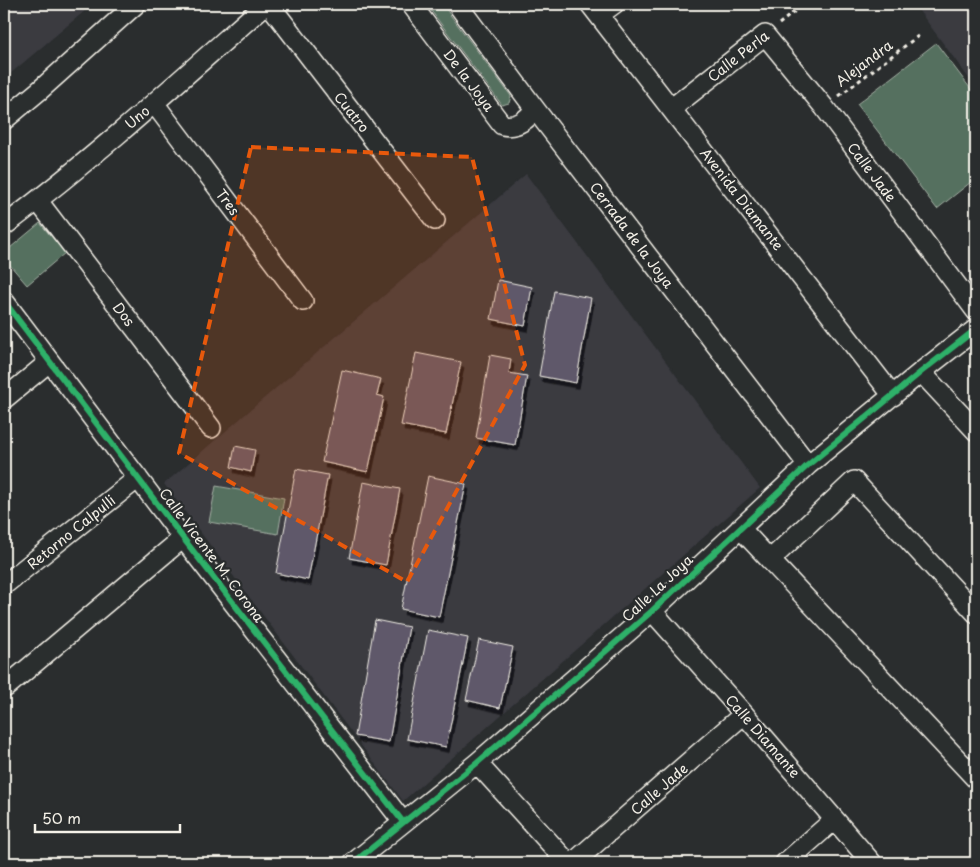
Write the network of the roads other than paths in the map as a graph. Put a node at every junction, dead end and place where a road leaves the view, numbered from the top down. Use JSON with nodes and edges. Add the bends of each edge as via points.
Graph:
{"nodes":[{"id":1,"x":136,"y":4,"type":"edge"},
{"id":2,"x":268,"y":4,"type":"edge"},
{"id":3,"x":411,"y":4,"type":"edge"},
{"id":4,"x":457,"y":4,"type":"edge"},
{"id":5,"x":614,"y":4,"type":"edge"},
{"id":6,"x":594,"y":10,"type":"edge"},
{"id":7,"x":765,"y":35,"type":"joint"},
{"id":8,"x":154,"y":104,"type":"junction"},
{"id":9,"x":535,"y":108,"type":"junction"},
{"id":10,"x":672,"y":108,"type":"junction"},
{"id":11,"x":4,"y":120,"type":"edge"},
{"id":12,"x":38,"y":201,"type":"junction"},
{"id":13,"x":435,"y":220,"type":"dead end"},
{"id":14,"x":4,"y":226,"type":"edge"},
{"id":15,"x":4,"y":301,"type":"edge"},
{"id":16,"x":303,"y":301,"type":"dead end"},
{"id":17,"x":976,"y":311,"type":"edge"},
{"id":18,"x":976,"y":329,"type":"edge"},
{"id":19,"x":50,"y":362,"type":"junction"},
{"id":20,"x":921,"y":372,"type":"junction"},
{"id":21,"x":893,"y":396,"type":"junction"},
{"id":22,"x":4,"y":399,"type":"edge"},
{"id":23,"x":211,"y":428,"type":"dead end"},
{"id":24,"x":976,"y":431,"type":"edge"},
{"id":25,"x":808,"y":465,"type":"junction"},
{"id":26,"x":138,"y":478,"type":"junction"},
{"id":27,"x":740,"y":528,"type":"junction"},
{"id":28,"x":183,"y":538,"type":"junction"},
{"id":29,"x":770,"y":559,"type":"junction"},
{"id":30,"x":4,"y":585,"type":"edge"},
{"id":31,"x":652,"y":611,"type":"junction"},
{"id":32,"x":976,"y":613,"type":"edge"},
{"id":33,"x":6,"y":687,"type":"dead end"},
{"id":34,"x":744,"y":714,"type":"junction"},
{"id":35,"x":477,"y":762,"type":"junction"},
{"id":36,"x":976,"y":779,"type":"edge"},
{"id":37,"x":834,"y":820,"type":"junction"},
{"id":38,"x":403,"y":822,"type":"junction"},
{"id":39,"x":360,"y":861,"type":"edge"},
{"id":40,"x":568,"y":863,"type":"edge"},
{"id":41,"x":573,"y":863,"type":"edge"},
{"id":42,"x":785,"y":863,"type":"edge"},
{"id":43,"x":872,"y":863,"type":"edge"}],
"edges":[{"from":1,"to":11,"type":"street"},
{"from":2,"to":8,"type":"street","name":"Uno"},
{"from":2,"to":13,"type":"street","name":"Cuatro"},
{"from":3,"to":9,"type":"street","name":"De la Joya","via":[[502,125],[521,123]]},
{"from":4,"to":9,"type":"street","name":"Cerrada de la Joya"},
{"from":5,"to":6,"type":"street"},
{"from":6,"to":10,"type":"street","name":"Avenida Diamante"},
{"from":7,"to":10,"type":"street","name":"Calle Perla"},
{"from":7,"to":17,"type":"street","name":"Calle Jade","via":[[824,107]]},
{"from":8,"to":12,"type":"street","name":"Uno"},
{"from":8,"to":16,"type":"street","name":"Tres"},
{"from":9,"to":25,"type":"street","name":"Cerrada de la Joya"},
{"from":10,"to":21,"type":"street","name":"Avenida Diamante"},
{"from":12,"to":14,"type":"street","name":"Uno"},
{"from":12,"to":23,"type":"street","name":"Dos"},
{"from":15,"to":19,"type":"street","name":"Calle Vicente M. Corona"},
{"from":18,"to":20,"type":"street","name":"Calle La Joya"},
{"from":19,"to":22,"type":"street"},
{"from":19,"to":26,"type":"street","name":"Calle Vicente M. Corona"},
{"from":20,"to":21,"type":"street","name":"Calle La Joya"},
{"from":20,"to":24,"type":"street"},
{"from":21,"to":25,"type":"street","name":"Calle La Joya"},
{"from":25,"to":27,"type":"street","name":"Calle La Joya"},
{"from":26,"to":28,"type":"street","name":"Calle Vicente M. Corona"},
{"from":26,"to":30,"type":"street","name":"Retorno Calpulli"},
{"from":27,"to":29,"type":"street"},
{"from":27,"to":31,"type":"street","name":"Calle La Joya"},
{"from":28,"to":33,"type":"street"},
{"from":28,"to":38,"type":"street","name":"Calle Vicente M. Corona"},
{"from":29,"to":32,"type":"street","via":[[854,481]]},
{"from":29,"to":36,"type":"street"},
{"from":31,"to":34,"type":"street","name":"Calle Diamante"},
{"from":31,"to":35,"type":"street","name":"Calle La Joya"},
{"from":34,"to":37,"type":"street","name":"Calle Diamante"},
{"from":34,"to":41,"type":"street","name":"Calle Jade"},
{"from":35,"to":38,"type":"street","name":"Calle La Joya"},
{"from":35,"to":40,"type":"street"},
{"from":37,"to":42,"type":"street"},
{"from":37,"to":43,"type":"street","name":"Calle Diamante"},
{"from":38,"to":39,"type":"street","name":"Calle La Joya"}]}
